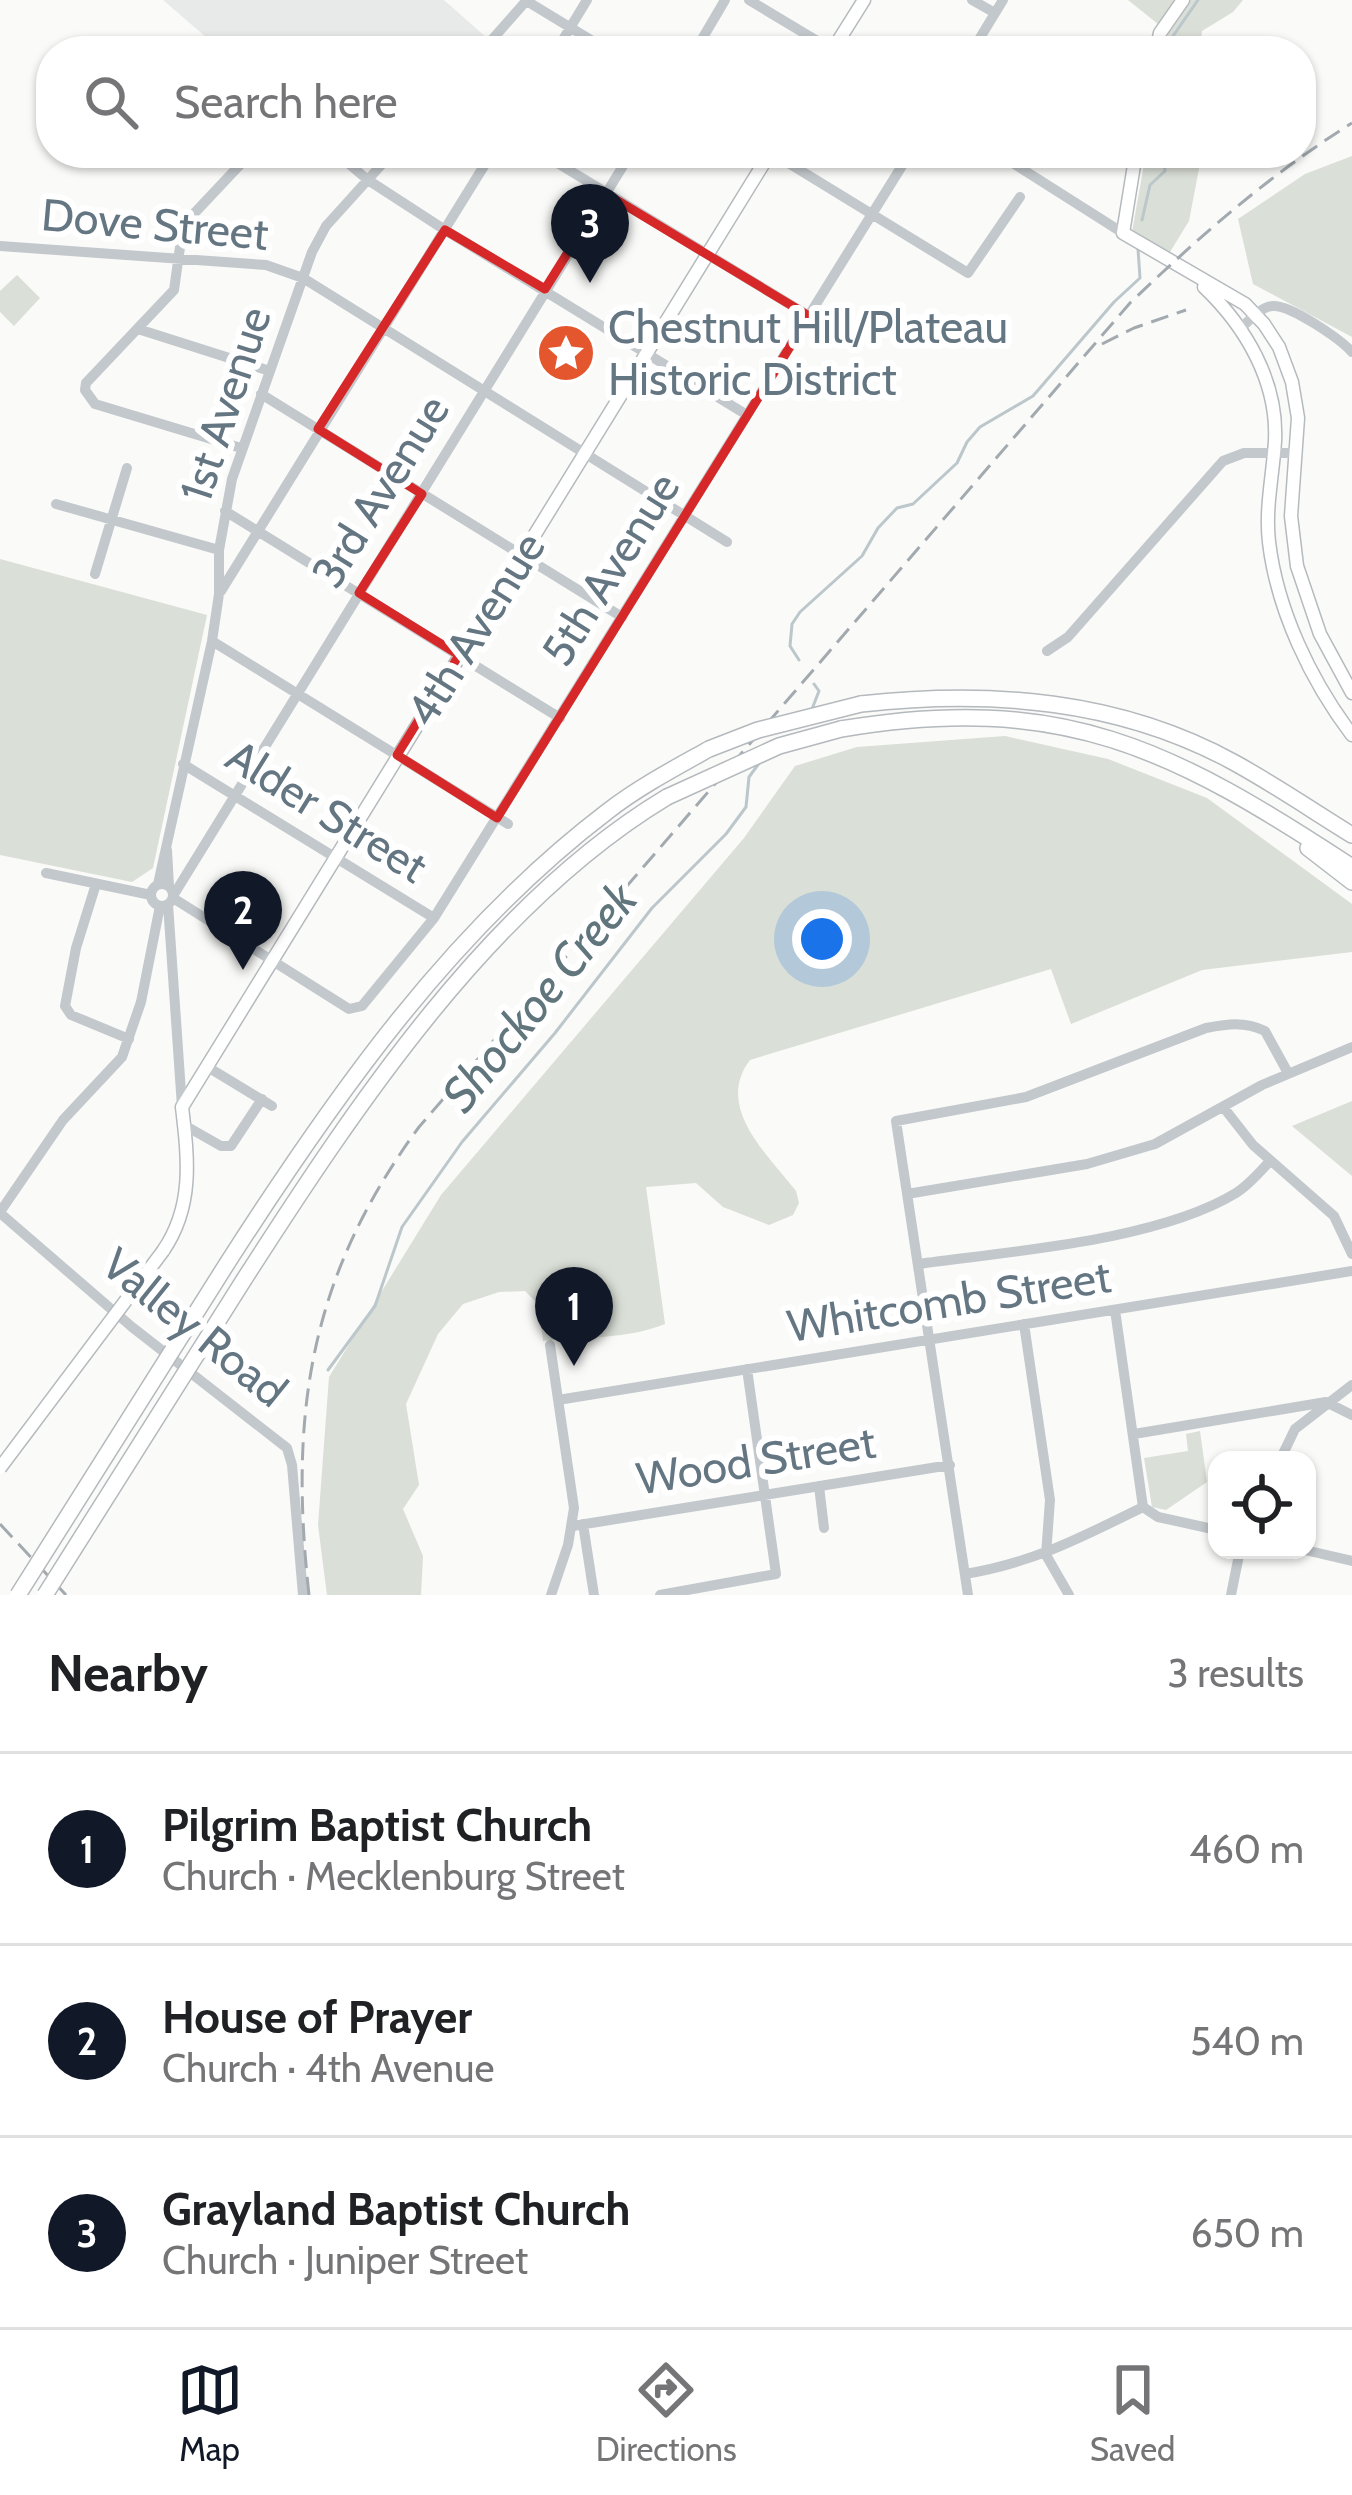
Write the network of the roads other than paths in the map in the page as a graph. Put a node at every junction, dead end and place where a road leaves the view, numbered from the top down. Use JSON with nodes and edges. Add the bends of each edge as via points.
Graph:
{"nodes":[{"id":1,"x":526,"y":0,"type":"edge"},
{"id":2,"x":587,"y":0,"type":"edge"},
{"id":3,"x":725,"y":0,"type":"edge"},
{"id":4,"x":749,"y":0,"type":"edge"},
{"id":5,"x":864,"y":0,"type":"edge"},
{"id":6,"x":973,"y":0,"type":"edge"},
{"id":7,"x":1003,"y":0,"type":"edge"},
{"id":8,"x":1183,"y":0,"type":"edge"},
{"id":9,"x":995,"y":13,"type":"junction"},
{"id":10,"x":570,"y":28,"type":"junction"},
{"id":11,"x":495,"y":36,"type":"edge"},
{"id":12,"x":565,"y":36,"type":"edge"},
{"id":13,"x":584,"y":36,"type":"edge"},
{"id":14,"x":704,"y":36,"type":"edge"},
{"id":15,"x":808,"y":36,"type":"edge"},
{"id":16,"x":842,"y":36,"type":"edge"},
{"id":17,"x":981,"y":36,"type":"edge"},
{"id":18,"x":1159,"y":36,"type":"edge"},
{"id":19,"x":237,"y":168,"type":"edge"},
{"id":20,"x":354,"y":168,"type":"edge"},
{"id":21,"x":379,"y":168,"type":"edge"},
{"id":22,"x":483,"y":168,"type":"edge"},
{"id":23,"x":565,"y":168,"type":"edge"},
{"id":24,"x":621,"y":168,"type":"edge"},
{"id":25,"x":762,"y":168,"type":"edge"},
{"id":26,"x":796,"y":168,"type":"edge"},
{"id":27,"x":901,"y":168,"type":"edge"},
{"id":28,"x":1021,"y":168,"type":"edge"},
{"id":29,"x":1134,"y":168,"type":"edge"},
{"id":30,"x":368,"y":180,"type":"junction"},
{"id":31,"x":605,"y":193,"type":"junction"},
{"id":32,"x":1020,"y":197,"type":"dead end"},
{"id":33,"x":872,"y":214,"type":"junction"},
{"id":34,"x":445,"y":230,"type":"junction"},
{"id":35,"x":1124,"y":233,"type":"junction"},
{"id":36,"x":0,"y":246,"type":"edge"},
{"id":37,"x":708,"y":256,"type":"junction"},
{"id":38,"x":180,"y":260,"type":"junction"},
{"id":39,"x":1190,"y":274,"type":"junction"},
{"id":40,"x":303,"y":278,"type":"junction"},
{"id":41,"x":545,"y":290,"type":"junction"},
{"id":42,"x":1257,"y":314,"type":"junction"},
{"id":43,"x":809,"y":316,"type":"junction"},
{"id":44,"x":383,"y":327,"type":"junction"},
{"id":45,"x":139,"y":329,"type":"junction"},
{"id":46,"x":1240,"y":330,"type":"junction"},
{"id":47,"x":837,"y":333,"type":"dead end"},
{"id":48,"x":1352,"y":352,"type":"edge"},
{"id":49,"x":647,"y":353,"type":"junction"},
{"id":50,"x":270,"y":371,"type":"junction"},
{"id":51,"x":483,"y":392,"type":"junction"},
{"id":52,"x":261,"y":394,"type":"junction"},
{"id":53,"x":747,"y":415,"type":"junction"},
{"id":54,"x":319,"y":429,"type":"junction"},
{"id":55,"x":241,"y":448,"type":"junction"},
{"id":56,"x":1274,"y":453,"type":"junction"},
{"id":57,"x":1297,"y":453,"type":"junction"},
{"id":58,"x":583,"y":454,"type":"junction"},
{"id":59,"x":127,"y":468,"type":"dead end"},
{"id":60,"x":422,"y":494,"type":"junction"},
{"id":61,"x":56,"y":504,"type":"dead end"},
{"id":62,"x":225,"y":511,"type":"junction"},
{"id":63,"x":685,"y":516,"type":"junction"},
{"id":64,"x":111,"y":520,"type":"junction"},
{"id":65,"x":255,"y":532,"type":"junction"},
{"id":66,"x":727,"y":542,"type":"dead end"},
{"id":67,"x":219,"y":550,"type":"junction"},
{"id":68,"x":521,"y":555,"type":"junction"},
{"id":69,"x":95,"y":574,"type":"dead end"},
{"id":70,"x":359,"y":593,"type":"junction"},
{"id":71,"x":220,"y":594,"type":"junction"},
{"id":72,"x":622,"y":617,"type":"junction"},
{"id":73,"x":212,"y":641,"type":"junction"},
{"id":74,"x":1047,"y":650,"type":"dead end"},
{"id":75,"x":459,"y":655,"type":"junction"},
{"id":76,"x":1352,"y":692,"type":"edge"},
{"id":77,"x":296,"y":694,"type":"junction"},
{"id":78,"x":560,"y":718,"type":"junction"},
{"id":79,"x":1352,"y":735,"type":"edge"},
{"id":80,"x":397,"y":755,"type":"junction"},
{"id":81,"x":183,"y":764,"type":"junction"},
{"id":82,"x":234,"y":794,"type":"junction"},
{"id":83,"x":1240,"y":794,"type":"junction"},
{"id":84,"x":502,"y":821,"type":"junction"},
{"id":85,"x":1352,"y":835,"type":"edge"},
{"id":86,"x":333,"y":857,"type":"junction"},
{"id":87,"x":1352,"y":867,"type":"edge"},
{"id":88,"x":46,"y":873,"type":"dead end"},
{"id":89,"x":1352,"y":882,"type":"edge"},
{"id":90,"x":96,"y":884,"type":"junction"},
{"id":91,"x":165,"y":897,"type":"junction"},
{"id":92,"x":434,"y":918,"type":"junction"},
{"id":93,"x":270,"y":961,"type":"junction"},
{"id":94,"x":129,"y":1040,"type":"junction"},
{"id":95,"x":1352,"y":1047,"type":"edge"},
{"id":96,"x":206,"y":1066,"type":"junction"},
{"id":97,"x":1288,"y":1073,"type":"junction"},
{"id":98,"x":182,"y":1107,"type":"junction"},
{"id":99,"x":1224,"y":1108,"type":"junction"},
{"id":100,"x":184,"y":1125,"type":"junction"},
{"id":101,"x":1270,"y":1162,"type":"junction"},
{"id":102,"x":907,"y":1194,"type":"junction"},
{"id":103,"x":0,"y":1212,"type":"edge"},
{"id":104,"x":1352,"y":1254,"type":"edge"},
{"id":105,"x":918,"y":1264,"type":"junction"},
{"id":106,"x":1352,"y":1271,"type":"edge"},
{"id":107,"x":1115,"y":1310,"type":"junction"},
{"id":108,"x":1024,"y":1324,"type":"junction"},
{"id":109,"x":930,"y":1340,"type":"junction"},
{"id":110,"x":550,"y":1345,"type":"dead end"},
{"id":111,"x":747,"y":1369,"type":"junction"},
{"id":112,"x":1352,"y":1384,"type":"edge"},
{"id":113,"x":558,"y":1400,"type":"junction"},
{"id":114,"x":1325,"y":1402,"type":"junction"},
{"id":115,"x":1352,"y":1415,"type":"edge"},
{"id":116,"x":1134,"y":1434,"type":"junction"},
{"id":117,"x":1284,"y":1451,"type":"edge"},
{"id":118,"x":950,"y":1465,"type":"junction"},
{"id":119,"x":0,"y":1468,"type":"edge"},
{"id":120,"x":818,"y":1486,"type":"junction"},
{"id":121,"x":766,"y":1495,"type":"junction"},
{"id":122,"x":1143,"y":1507,"type":"junction"},
{"id":123,"x":578,"y":1525,"type":"junction"},
{"id":124,"x":824,"y":1528,"type":"dead end"},
{"id":125,"x":1208,"y":1528,"type":"edge"},
{"id":126,"x":1316,"y":1553,"type":"edge"},
{"id":127,"x":1046,"y":1555,"type":"junction"},
{"id":128,"x":1238,"y":1559,"type":"edge"},
{"id":129,"x":1352,"y":1561,"type":"edge"},
{"id":130,"x":965,"y":1574,"type":"junction"},
{"id":131,"x":19,"y":1595,"type":"edge"},
{"id":132,"x":45,"y":1595,"type":"edge"},
{"id":133,"x":303,"y":1595,"type":"edge"},
{"id":134,"x":551,"y":1595,"type":"edge"},
{"id":135,"x":594,"y":1595,"type":"edge"},
{"id":136,"x":660,"y":1595,"type":"edge"},
{"id":137,"x":968,"y":1595,"type":"edge"},
{"id":138,"x":1070,"y":1595,"type":"edge"},
{"id":139,"x":1231,"y":1595,"type":"edge"}],
"edges":[{"from":1,"to":10,"type":"street"},
{"from":1,"to":11,"type":"street"},
{"from":2,"to":10,"type":"street"},
{"from":3,"to":14,"type":"street"},
{"from":4,"to":15,"type":"street"},
{"from":5,"to":16,"type":"main road"},
{"from":6,"to":9,"type":"street"},
{"from":7,"to":9,"type":"street"},
{"from":8,"to":18,"type":"main road"},
{"from":9,"to":17,"type":"street"},
{"from":10,"to":12,"type":"street"},
{"from":10,"to":13,"type":"street"},
{"from":19,"to":38,"type":"street","via":[[187,221]]},
{"from":20,"to":30,"type":"street"},
{"from":21,"to":30,"type":"street","name":"1st Avenue"},
{"from":22,"to":34,"type":"street"},
{"from":23,"to":31,"type":"street"},
{"from":24,"to":31,"type":"street","name":"3rd Avenue"},
{"from":25,"to":37,"type":"main road","name":"4th Avenue"},
{"from":26,"to":33,"type":"street"},
{"from":27,"to":33,"type":"street","name":"5th Avenue"},
{"from":28,"to":35,"type":"street"},
{"from":29,"to":35,"type":"main road"},
{"from":30,"to":34,"type":"street"},
{"from":30,"to":40,"type":"street","name":"1st Avenue","via":[[326,226]]},
{"from":31,"to":37,"type":"street"},
{"from":31,"to":41,"type":"street","name":"3rd Avenue"},
{"from":32,"to":33,"type":"street","via":[[968,273]]},
{"from":33,"to":43,"type":"street","name":"5th Avenue"},
{"from":34,"to":41,"type":"street"},
{"from":34,"to":44,"type":"street"},
{"from":35,"to":39,"type":"main road"},
{"from":36,"to":38,"type":"street","name":"Dove Street"},
{"from":37,"to":43,"type":"street"},
{"from":37,"to":49,"type":"main road","name":"4th Avenue"},
{"from":38,"to":40,"type":"street","name":"Dove Street","via":[[266,266]]},
{"from":38,"to":45,"type":"street","via":[[174,290]]},
{"from":39,"to":42,"type":"main road"},
{"from":39,"to":46,"type":"main road"},
{"from":40,"to":44,"type":"street","name":"Dove Street"},
{"from":40,"to":50,"type":"street","name":"1st Avenue"},
{"from":41,"to":49,"type":"street"},
{"from":41,"to":51,"type":"street","name":"3rd Avenue"},
{"from":42,"to":46,"type":"street"},
{"from":42,"to":48,"type":"street","via":[[1285,308]]},
{"from":42,"to":57,"type":"main road","via":[[1292,382]]},
{"from":43,"to":47,"type":"street"},
{"from":43,"to":53,"type":"street","name":"5th Avenue"},
{"from":44,"to":51,"type":"street","name":"Dove Street"},
{"from":44,"to":54,"type":"street"},
{"from":45,"to":50,"type":"street"},
{"from":45,"to":55,"type":"street","via":[[86,383],[91,401]]},
{"from":46,"to":56,"type":"main road","via":[[1268,385]]},
{"from":49,"to":53,"type":"street"},
{"from":49,"to":58,"type":"main road","name":"4th Avenue"},
{"from":50,"to":52,"type":"street","name":"1st Avenue"},
{"from":51,"to":58,"type":"street","name":"Dove Street"},
{"from":51,"to":60,"type":"street","name":"3rd Avenue"},
{"from":52,"to":54,"type":"street"},
{"from":52,"to":55,"type":"street","name":"1st Avenue"},
{"from":53,"to":63,"type":"street","name":"5th Avenue"},
{"from":54,"to":60,"type":"street"},
{"from":54,"to":65,"type":"street"},
{"from":55,"to":62,"type":"street","name":"1st Avenue"},
{"from":56,"to":57,"type":"street"},
{"from":56,"to":74,"type":"street","via":[[1222,461],[1068,637]]},
{"from":56,"to":79,"type":"main road","via":[[1268,520],[1277,584],[1312,670]]},
{"from":57,"to":76,"type":"main road","via":[[1292,516],[1300,577]]},
{"from":58,"to":63,"type":"street","name":"Dove Street"},
{"from":58,"to":68,"type":"main road","name":"4th Avenue"},
{"from":59,"to":64,"type":"street"},
{"from":60,"to":68,"type":"street"},
{"from":60,"to":70,"type":"street","name":"3rd Avenue"},
{"from":61,"to":64,"type":"street"},
{"from":62,"to":65,"type":"street"},
{"from":62,"to":67,"type":"street","name":"1st Avenue"},
{"from":63,"to":66,"type":"street","name":"Dove Street"},
{"from":63,"to":72,"type":"street","name":"5th Avenue"},
{"from":64,"to":67,"type":"street"},
{"from":64,"to":69,"type":"street"},
{"from":65,"to":70,"type":"street"},
{"from":65,"to":71,"type":"street"},
{"from":67,"to":71,"type":"street","name":"1st Avenue"},
{"from":68,"to":72,"type":"street"},
{"from":68,"to":75,"type":"main road","name":"4th Avenue"},
{"from":70,"to":75,"type":"street"},
{"from":70,"to":77,"type":"street","name":"3rd Avenue"},
{"from":71,"to":73,"type":"street","name":"1st Avenue"},
{"from":72,"to":78,"type":"street","name":"5th Avenue"},
{"from":73,"to":77,"type":"street"},
{"from":73,"to":81,"type":"street","name":"1st Avenue"},
{"from":75,"to":78,"type":"street"},
{"from":75,"to":80,"type":"main road","name":"4th Avenue"},
{"from":77,"to":80,"type":"street"},
{"from":77,"to":82,"type":"street","name":"3rd Avenue"},
{"from":78,"to":84,"type":"street","name":"5th Avenue"},
{"from":80,"to":84,"type":"street"},
{"from":80,"to":86,"type":"main road","name":"4th Avenue"},
{"from":81,"to":82,"type":"street","name":"Alder Street"},
{"from":81,"to":91,"type":"street","name":"1st Avenue"},
{"from":82,"to":86,"type":"street","name":"Alder Street"},
{"from":82,"to":91,"type":"street","name":"3rd Avenue"},
{"from":83,"to":87,"type":"highway"},
{"from":83,"to":89,"type":"highway"},
{"from":83,"to":132,"type":"highway","bridge":true,"via":[[1107,737],[1037,721],[924,716],[779,746],[667,797],[535,903],[364,1099]]},
{"from":84,"to":92,"type":"street","name":"5th Avenue"},
{"from":85,"to":131,"type":"highway","bridge":true,"via":[[1233,762],[1068,705],[987,697],[861,704],[709,749],[610,809],[492,914],[425,988],[228,1262]]},
{"from":86,"to":92,"type":"street","name":"Alder Street"},
{"from":86,"to":93,"type":"main road","name":"4th Avenue"},
{"from":88,"to":90,"type":"street"},
{"from":90,"to":91,"type":"street"},
{"from":90,"to":94,"type":"street","via":[[65,1006]]},
{"from":91,"to":93,"type":"street"},
{"from":91,"to":94,"type":"street","name":"1st Avenue"},
{"from":91,"to":98,"type":"street"},
{"from":92,"to":93,"type":"street","name":"5th Avenue","via":[[354,1010]]},
{"from":93,"to":96,"type":"main road","name":"4th Avenue"},
{"from":94,"to":103,"type":"street"},
{"from":95,"to":97,"type":"street"},
{"from":96,"to":98,"type":"main road","name":"4th Avenue"},
{"from":96,"to":100,"type":"street","via":[[267,1102],[224,1147]]},
{"from":97,"to":99,"type":"street"},
{"from":97,"to":102,"type":"street","via":[[1264,1030],[1227,1024],[1026,1097],[896,1121]]},
{"from":98,"to":100,"type":"main road"},
{"from":99,"to":101,"type":"street"},
{"from":99,"to":102,"type":"street","via":[[1122,1155]]},
{"from":100,"to":119,"type":"main road","bridge":true,"via":[[186,1196],[173,1234]]},
{"from":101,"to":104,"type":"street","via":[[1334,1216]]},
{"from":101,"to":105,"type":"street","via":[[1233,1195],[1146,1226]]},
{"from":102,"to":105,"type":"street"},
{"from":103,"to":133,"type":"street","name":"Valley Road","via":[[287,1448]]},
{"from":105,"to":109,"type":"street"},
{"from":106,"to":107,"type":"street","name":"Whitcomb Street"},
{"from":107,"to":108,"type":"street","name":"Whitcomb Street"},
{"from":107,"to":116,"type":"street"},
{"from":108,"to":109,"type":"street","name":"Whitcomb Street"},
{"from":108,"to":127,"type":"street","via":[[1050,1500]]},
{"from":109,"to":111,"type":"street","name":"Whitcomb Street"},
{"from":109,"to":118,"type":"street"},
{"from":110,"to":113,"type":"street"},
{"from":111,"to":113,"type":"street","name":"Whitcomb Street"},
{"from":111,"to":121,"type":"street"},
{"from":112,"to":114,"type":"street"},
{"from":113,"to":123,"type":"street"},
{"from":114,"to":115,"type":"street"},
{"from":114,"to":116,"type":"street"},
{"from":114,"to":117,"type":"street"},
{"from":116,"to":122,"type":"street"},
{"from":118,"to":120,"type":"street","name":"Wood Street"},
{"from":118,"to":130,"type":"street"},
{"from":120,"to":121,"type":"street","name":"Wood Street"},
{"from":120,"to":124,"type":"street"},
{"from":121,"to":123,"type":"street","name":"Wood Street"},
{"from":121,"to":136,"type":"street","via":[[776,1574]]},
{"from":122,"to":125,"type":"street"},
{"from":122,"to":127,"type":"street"},
{"from":123,"to":134,"type":"street"},
{"from":123,"to":135,"type":"street"},
{"from":126,"to":129,"type":"street"},
{"from":127,"to":130,"type":"street"},
{"from":127,"to":138,"type":"street"},
{"from":128,"to":139,"type":"street"},
{"from":130,"to":137,"type":"street"}]}
